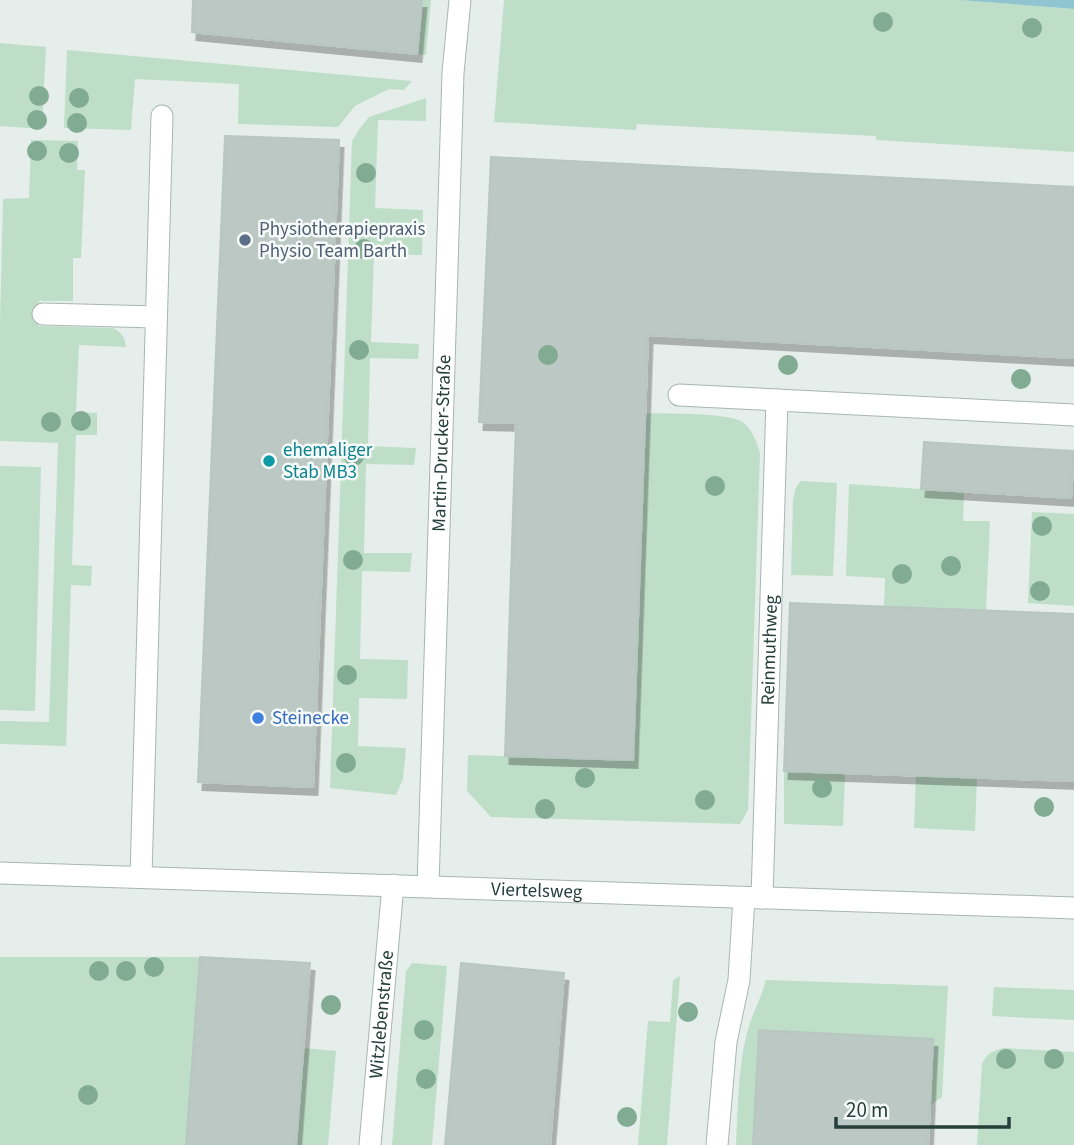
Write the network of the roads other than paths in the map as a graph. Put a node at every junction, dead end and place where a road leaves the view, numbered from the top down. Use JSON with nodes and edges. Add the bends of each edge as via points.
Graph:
{"nodes":[{"id":1,"x":460,"y":0,"type":"edge"},
{"id":2,"x":162,"y":116,"type":"dead end"},
{"id":3,"x":43,"y":314,"type":"dead end"},
{"id":4,"x":156,"y":317,"type":"junction"},
{"id":5,"x":679,"y":395,"type":"dead end"},
{"id":6,"x":777,"y":400,"type":"junction"},
{"id":7,"x":1074,"y":415,"type":"edge"},
{"id":8,"x":0,"y":873,"type":"edge"},
{"id":9,"x":141,"y":877,"type":"junction"},
{"id":10,"x":393,"y":885,"type":"junction"},
{"id":11,"x":428,"y":886,"type":"junction"},
{"id":12,"x":753,"y":898,"type":"junction"},
{"id":13,"x":1074,"y":908,"type":"edge"},
{"id":14,"x":370,"y":1145,"type":"edge"},
{"id":15,"x":718,"y":1145,"type":"edge"}],
"edges":[{"from":1,"to":11,"type":"street","name":"Martin-Drucker-Straße","via":[[452,100]]},
{"from":2,"to":4,"type":"street"},
{"from":3,"to":4,"type":"street"},
{"from":4,"to":9,"type":"street"},
{"from":5,"to":6,"type":"street"},
{"from":6,"to":7,"type":"street"},
{"from":6,"to":12,"type":"street","name":"Reinmuthweg"},
{"from":8,"to":9,"type":"street","name":"Viertelsweg"},
{"from":9,"to":10,"type":"street","name":"Viertelsweg"},
{"from":10,"to":11,"type":"street","name":"Viertelsweg"},
{"from":10,"to":14,"type":"street","name":"Witzlebenstraße"},
{"from":11,"to":12,"type":"street","name":"Viertelsweg"},
{"from":12,"to":13,"type":"street","name":"Viertelsweg"},
{"from":12,"to":15,"type":"street","name":"Reinmuthweg","via":[[726,1042]]}]}
